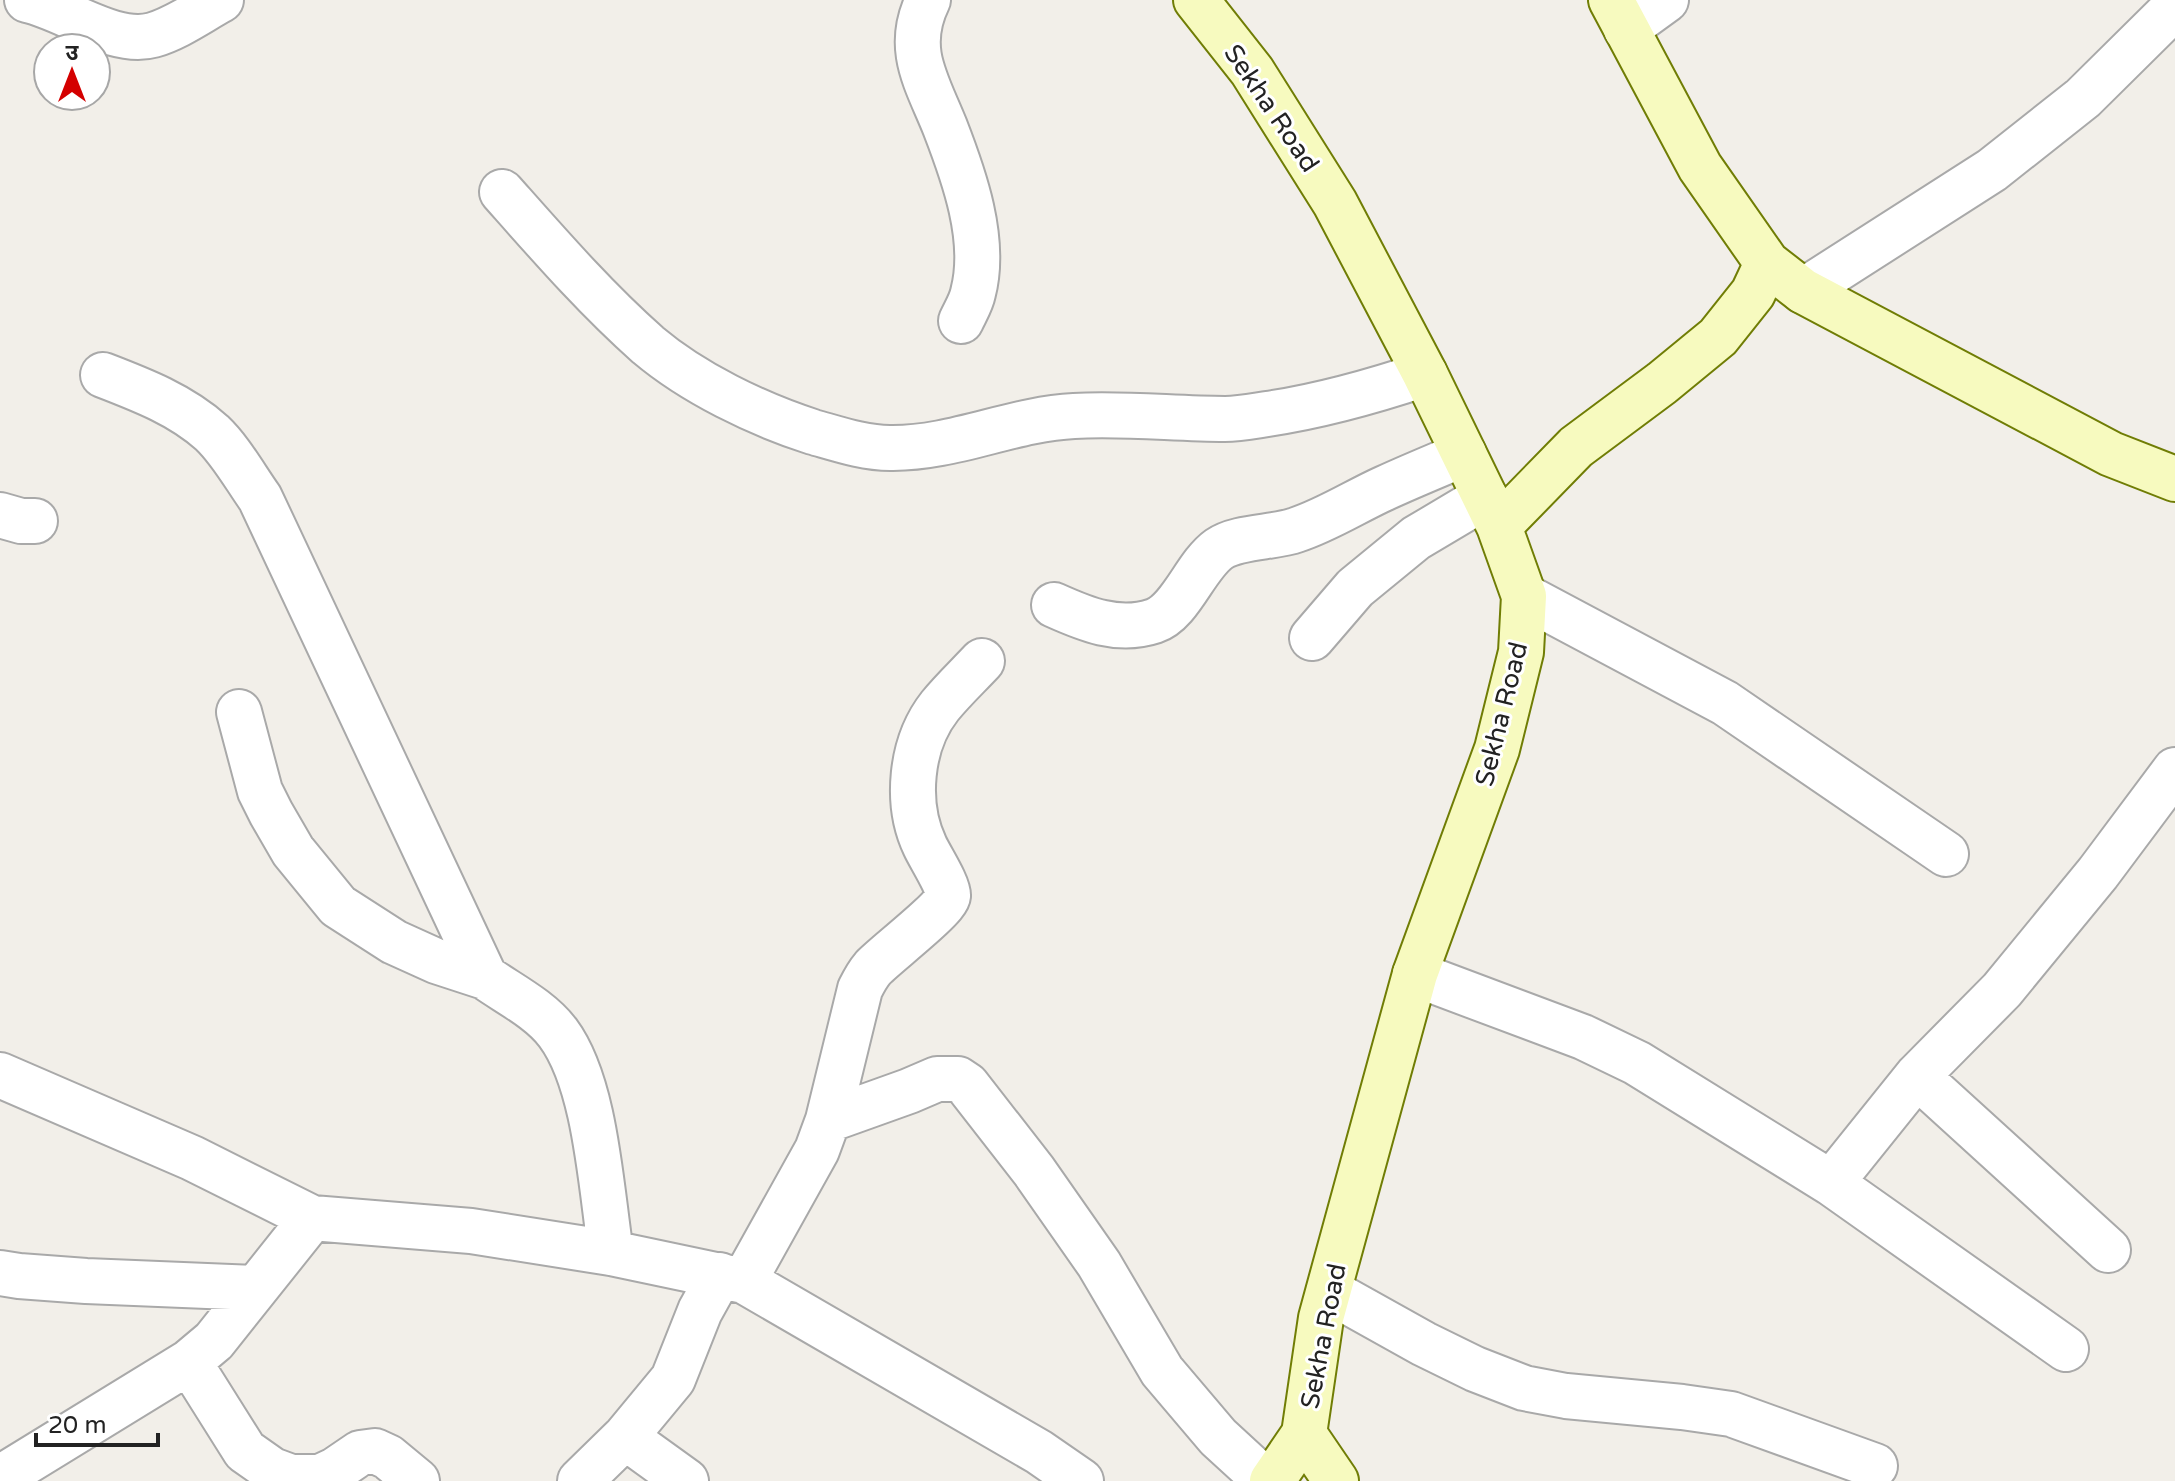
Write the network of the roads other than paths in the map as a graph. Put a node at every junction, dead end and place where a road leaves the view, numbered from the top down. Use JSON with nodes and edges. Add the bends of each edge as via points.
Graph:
{"nodes":[{"id":1,"x":27,"y":0,"type":"edge"},
{"id":2,"x":221,"y":0,"type":"edge"},
{"id":3,"x":1196,"y":0,"type":"edge"},
{"id":4,"x":1666,"y":0,"type":"edge"},
{"id":5,"x":914,"y":5,"type":"edge"},
{"id":6,"x":2175,"y":7,"type":"edge"},
{"id":7,"x":1619,"y":14,"type":"edge"},
{"id":8,"x":502,"y":192,"type":"dead end"},
{"id":9,"x":1767,"y":263,"type":"junction"},
{"id":10,"x":1803,"y":291,"type":"junction"},
{"id":11,"x":961,"y":321,"type":"dead end"},
{"id":12,"x":1425,"y":374,"type":"junction"},
{"id":13,"x":103,"y":375,"type":"dead end"},
{"id":14,"x":1464,"y":454,"type":"junction"},
{"id":15,"x":2175,"y":479,"type":"edge"},
{"id":16,"x":1492,"y":511,"type":"junction"},
{"id":17,"x":1524,"y":596,"type":"junction"},
{"id":18,"x":1054,"y":605,"type":"dead end"},
{"id":19,"x":1312,"y":638,"type":"dead end"},
{"id":20,"x":982,"y":661,"type":"dead end"},
{"id":21,"x":239,"y":712,"type":"dead end"},
{"id":22,"x":2171,"y":783,"type":"edge"},
{"id":23,"x":1946,"y":854,"type":"dead end"},
{"id":24,"x":1415,"y":974,"type":"junction"},
{"id":25,"x":485,"y":977,"type":"junction"},
{"id":26,"x":0,"y":1075,"type":"edge"},
{"id":27,"x":1917,"y":1076,"type":"junction"},
{"id":28,"x":828,"y":1120,"type":"junction"},
{"id":29,"x":1831,"y":1183,"type":"junction"},
{"id":30,"x":312,"y":1218,"type":"junction"},
{"id":31,"x":2108,"y":1250,"type":"dead end"},
{"id":32,"x":611,"y":1253,"type":"junction"},
{"id":33,"x":0,"y":1273,"type":"edge"},
{"id":34,"x":732,"y":1278,"type":"junction"},
{"id":35,"x":256,"y":1288,"type":"junction"},
{"id":36,"x":1329,"y":1291,"type":"junction"},
{"id":37,"x":2066,"y":1349,"type":"dead end"},
{"id":38,"x":189,"y":1362,"type":"junction"},
{"id":39,"x":1304,"y":1434,"type":"junction"},
{"id":40,"x":625,"y":1437,"type":"junction"},
{"id":41,"x":246,"y":1466,"type":"edge"},
{"id":42,"x":1875,"y":1466,"type":"dead end"},
{"id":43,"x":0,"y":1478,"type":"edge"},
{"id":44,"x":417,"y":1481,"type":"edge"},
{"id":45,"x":580,"y":1481,"type":"edge"},
{"id":46,"x":686,"y":1481,"type":"edge"},
{"id":47,"x":1081,"y":1481,"type":"edge"},
{"id":48,"x":1269,"y":1481,"type":"edge"},
{"id":49,"x":1336,"y":1481,"type":"edge"}],
"edges":[{"from":1,"to":2,"type":"street","via":[[139,37],[172,28]]},
{"from":3,"to":12,"type":"street","name":"Sekha Road","via":[[1252,71],[1335,203]]},
{"from":4,"to":7,"type":"street"},
{"from":5,"to":11,"type":"street","via":[[918,59],[976,228],[977,273]]},
{"from":6,"to":10,"type":"street","via":[[2083,98],[1992,170]]},
{"from":7,"to":9,"type":"street","via":[[1700,167]]},
{"from":8,"to":12,"type":"street","via":[[579,279],[649,345],[691,376],[790,424],[855,444],[890,448],[942,443],[1055,417],[1228,419],[1294,410]]},
{"from":9,"to":10,"type":"street"},
{"from":9,"to":16,"type":"street","via":[[1753,293],[1718,337]]},
{"from":10,"to":15,"type":"street","via":[[2111,454]]},
{"from":12,"to":14,"type":"street","name":"Sekha Road"},
{"from":13,"to":25,"type":"street","via":[[151,393],[213,434],[260,498]]},
{"from":14,"to":16,"type":"street","name":"Sekha Road"},
{"from":14,"to":18,"type":"street","via":[[1296,530],[1219,549],[1175,606],[1156,621],[1104,625]]},
{"from":16,"to":17,"type":"street","name":"Sekha Road"},
{"from":16,"to":19,"type":"street","via":[[1416,538],[1355,588]]},
{"from":17,"to":23,"type":"street","via":[[1725,703]]},
{"from":17,"to":24,"type":"street","name":"Sekha Road","via":[[1521,652],[1497,749]]},
{"from":20,"to":28,"type":"street","via":[[930,721],[914,774],[912,796],[923,841],[948,896],[940,910],[866,976]]},
{"from":21,"to":25,"type":"street","via":[[271,813],[293,851],[338,906],[394,942]]},
{"from":22,"to":27,"type":"street","via":[[2002,990]]},
{"from":24,"to":29,"type":"street","via":[[1583,1037],[1637,1063]]},
{"from":24,"to":36,"type":"street","name":"Sekha Road"},
{"from":25,"to":32,"type":"street","via":[[535,1011],[571,1054],[587,1101]]},
{"from":26,"to":30,"type":"street","via":[[192,1158]]},
{"from":27,"to":29,"type":"street"},
{"from":27,"to":31,"type":"street"},
{"from":28,"to":34,"type":"street","via":[[817,1150]]},
{"from":28,"to":48,"type":"street","via":[[937,1079],[958,1079],[967,1085],[1099,1264],[1162,1371],[1218,1437]]},
{"from":29,"to":37,"type":"street"},
{"from":30,"to":32,"type":"street","via":[[471,1231]]},
{"from":30,"to":35,"type":"street"},
{"from":32,"to":34,"type":"street"},
{"from":33,"to":35,"type":"street"},
{"from":34,"to":40,"type":"street","via":[[700,1311],[673,1379]]},
{"from":34,"to":47,"type":"street"},
{"from":35,"to":38,"type":"street","via":[[214,1341]]},
{"from":36,"to":39,"type":"street","name":"Sekha Road"},
{"from":36,"to":42,"type":"street","via":[[1424,1344],[1524,1388],[1731,1414]]},
{"from":38,"to":41,"type":"street"},
{"from":38,"to":43,"type":"street"},
{"from":39,"to":48,"type":"street"},
{"from":39,"to":49,"type":"street","name":"Sekha Road"},
{"from":40,"to":45,"type":"street"},
{"from":40,"to":46,"type":"street"},
{"from":41,"to":44,"type":"street","via":[[291,1477],[320,1477],[360,1453],[375,1451]]}]}
